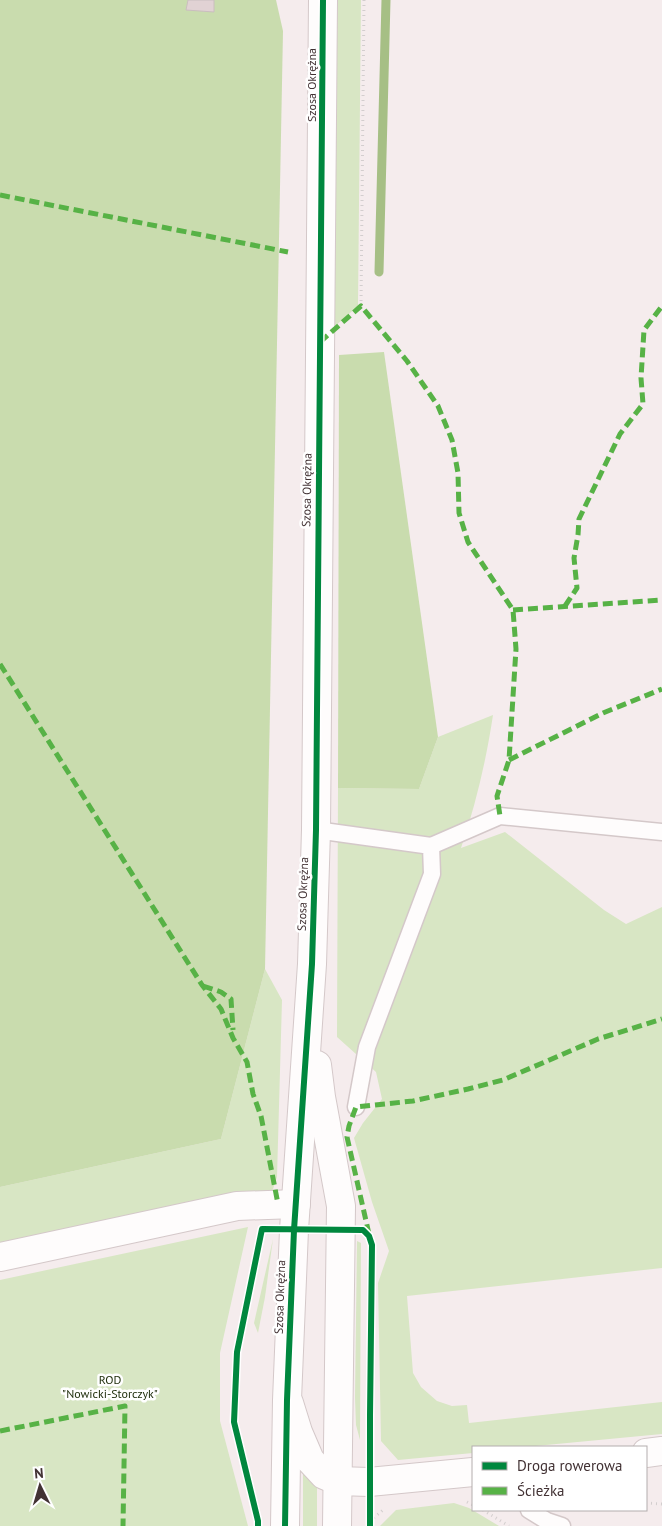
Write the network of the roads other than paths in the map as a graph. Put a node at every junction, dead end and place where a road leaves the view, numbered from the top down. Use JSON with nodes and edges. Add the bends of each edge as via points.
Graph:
{"nodes":[{"id":1,"x":324,"y":0,"type":"edge"},
{"id":2,"x":316,"y":830,"type":"junction"},
{"id":3,"x":662,"y":832,"type":"edge"},
{"id":4,"x":431,"y":846,"type":"junction"},
{"id":5,"x":311,"y":979,"type":"junction"},
{"id":6,"x":356,"y":1107,"type":"dead end"},
{"id":7,"x":296,"y":1204,"type":"junction"},
{"id":8,"x":0,"y":1257,"type":"edge"},
{"id":9,"x":288,"y":1400,"type":"junction"},
{"id":10,"x":662,"y":1451,"type":"edge"},
{"id":11,"x":647,"y":1453,"type":"edge"},
{"id":12,"x":472,"y":1473,"type":"edge"},
{"id":13,"x":338,"y":1481,"type":"junction"},
{"id":14,"x":531,"y":1511,"type":"edge"},
{"id":15,"x":285,"y":1526,"type":"edge"},
{"id":16,"x":337,"y":1526,"type":"edge"},
{"id":17,"x":562,"y":1526,"type":"edge"}],
"edges":[{"from":1,"to":2,"type":"street","name":"Szosa Okrężna"},
{"from":2,"to":4,"type":"lane"},
{"from":2,"to":5,"type":"street","name":"Szosa Okrężna"},
{"from":3,"to":4,"type":"lane","via":[[500,816]]},
{"from":4,"to":6,"type":"lane","via":[[432,874],[366,1047]]},
{"from":5,"to":7,"type":"street","name":"Szosa Okrężna"},
{"from":5,"to":13,"type":"street","name":"Szosa Okrężna","via":[[320,1088],[341,1206]]},
{"from":7,"to":8,"type":"street","via":[[238,1206]]},
{"from":7,"to":9,"type":"street","name":"Szosa Okrężna"},
{"from":9,"to":13,"type":"street","via":[[310,1460],[324,1475]]},
{"from":9,"to":15,"type":"street","name":"Szosa Okrężna"},
{"from":10,"to":11,"type":"street"},
{"from":12,"to":13,"type":"street","via":[[370,1482]]},
{"from":13,"to":16,"type":"street","name":"Szosa Okrężna"},
{"from":14,"to":17,"type":"lane"}]}
